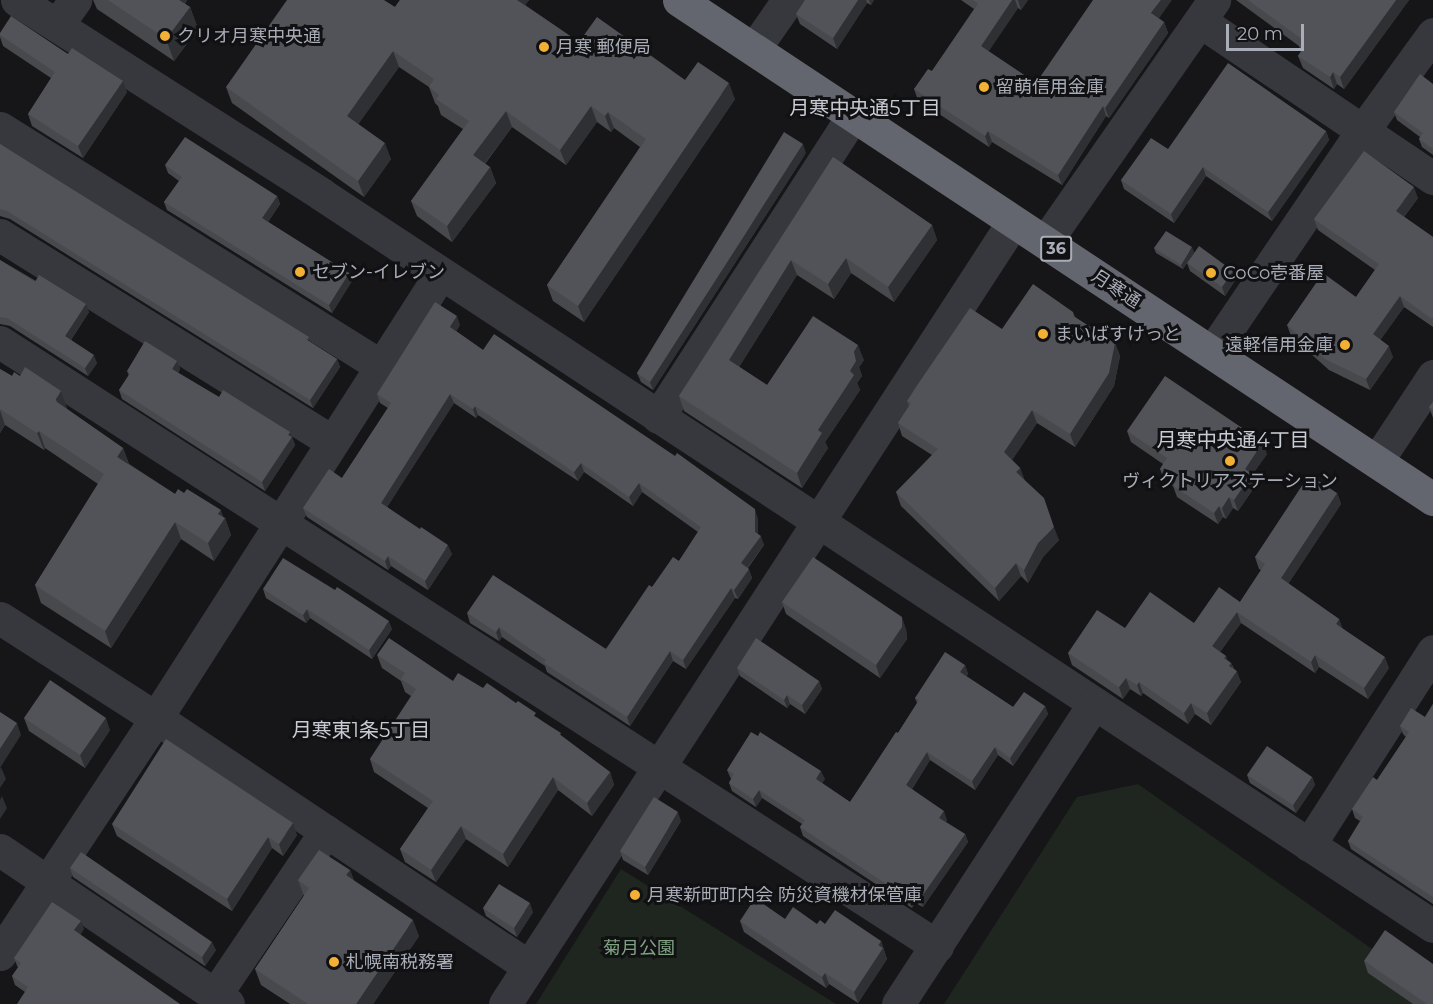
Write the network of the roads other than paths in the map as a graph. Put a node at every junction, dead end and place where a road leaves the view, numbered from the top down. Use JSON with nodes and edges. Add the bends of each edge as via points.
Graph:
{"nodes":[{"id":1,"x":7,"y":0,"type":"edge"},
{"id":2,"x":17,"y":0,"type":"edge"},
{"id":3,"x":679,"y":0,"type":"edge"},
{"id":4,"x":788,"y":0,"type":"edge"},
{"id":5,"x":1207,"y":10,"type":"edge"},
{"id":6,"x":0,"y":11,"type":"edge"},
{"id":7,"x":66,"y":13,"type":"edge"},
{"id":8,"x":1433,"y":34,"type":"edge"},
{"id":9,"x":754,"y":49,"type":"junction"},
{"id":10,"x":853,"y":115,"type":"junction"},
{"id":11,"x":0,"y":128,"type":"edge"},
{"id":12,"x":1363,"y":130,"type":"junction"},
{"id":13,"x":1433,"y":178,"type":"edge"},
{"id":14,"x":1013,"y":222,"type":"junction"},
{"id":15,"x":0,"y":235,"type":"edge"},
{"id":16,"x":1046,"y":241,"type":"junction"},
{"id":17,"x":441,"y":273,"type":"junction"},
{"id":18,"x":0,"y":342,"type":"edge"},
{"id":19,"x":1212,"y":352,"type":"junction"},
{"id":20,"x":381,"y":366,"type":"junction"},
{"id":21,"x":1433,"y":376,"type":"edge"},
{"id":22,"x":658,"y":417,"type":"junction"},
{"id":23,"x":332,"y":442,"type":"junction"},
{"id":24,"x":1377,"y":461,"type":"junction"},
{"id":25,"x":1433,"y":499,"type":"edge"},
{"id":26,"x":280,"y":523,"type":"junction"},
{"id":27,"x":819,"y":523,"type":"junction"},
{"id":28,"x":0,"y":618,"type":"edge"},
{"id":29,"x":1433,"y":651,"type":"edge"},
{"id":30,"x":1094,"y":703,"type":"junction"},
{"id":31,"x":156,"y":718,"type":"junction"},
{"id":32,"x":658,"y":766,"type":"junction"},
{"id":33,"x":326,"y":831,"type":"junction"},
{"id":34,"x":1308,"y":845,"type":"junction"},
{"id":35,"x":0,"y":850,"type":"edge"},
{"id":36,"x":49,"y":882,"type":"junction"},
{"id":37,"x":1433,"y":926,"type":"edge"},
{"id":38,"x":937,"y":946,"type":"junction"},
{"id":39,"x":0,"y":954,"type":"edge"},
{"id":40,"x":529,"y":967,"type":"junction"},
{"id":41,"x":221,"y":1000,"type":"edge"},
{"id":42,"x":505,"y":1004,"type":"edge"},
{"id":43,"x":898,"y":1004,"type":"edge"}],
"edges":[{"from":1,"to":6,"type":"street"},
{"from":2,"to":7,"type":"street"},
{"from":3,"to":9,"type":"highway","name":"月寒通","number":"36"},
{"from":4,"to":9,"type":"street"},
{"from":5,"to":12,"type":"street"},
{"from":5,"to":16,"type":"street"},
{"from":7,"to":17,"type":"street"},
{"from":8,"to":12,"type":"street"},
{"from":9,"to":10,"type":"highway","name":"月寒通","number":"36"},
{"from":10,"to":14,"type":"highway","name":"月寒通","number":"36"},
{"from":10,"to":22,"type":"street"},
{"from":11,"to":20,"type":"street"},
{"from":12,"to":13,"type":"street"},
{"from":12,"to":19,"type":"street"},
{"from":14,"to":16,"type":"highway","name":"月寒通","number":"36"},
{"from":14,"to":27,"type":"street"},
{"from":15,"to":23,"type":"street"},
{"from":16,"to":19,"type":"highway","name":"月寒通","number":"36"},
{"from":17,"to":20,"type":"street"},
{"from":17,"to":22,"type":"street"},
{"from":18,"to":26,"type":"street"},
{"from":19,"to":24,"type":"highway","name":"月寒通","number":"36"},
{"from":20,"to":23,"type":"street"},
{"from":21,"to":24,"type":"street"},
{"from":22,"to":27,"type":"street"},
{"from":23,"to":26,"type":"street"},
{"from":24,"to":25,"type":"highway","name":"月寒通","number":"36"},
{"from":26,"to":31,"type":"street"},
{"from":26,"to":32,"type":"street"},
{"from":27,"to":30,"type":"street"},
{"from":27,"to":32,"type":"street"},
{"from":28,"to":31,"type":"street"},
{"from":29,"to":34,"type":"street"},
{"from":30,"to":34,"type":"street"},
{"from":30,"to":38,"type":"street"},
{"from":31,"to":33,"type":"street"},
{"from":31,"to":36,"type":"street"},
{"from":32,"to":38,"type":"street"},
{"from":32,"to":40,"type":"street"},
{"from":33,"to":40,"type":"street"},
{"from":33,"to":41,"type":"street"},
{"from":34,"to":37,"type":"street"},
{"from":35,"to":36,"type":"street"},
{"from":36,"to":39,"type":"street"},
{"from":36,"to":41,"type":"street"},
{"from":38,"to":43,"type":"street"},
{"from":40,"to":42,"type":"street"}]}
